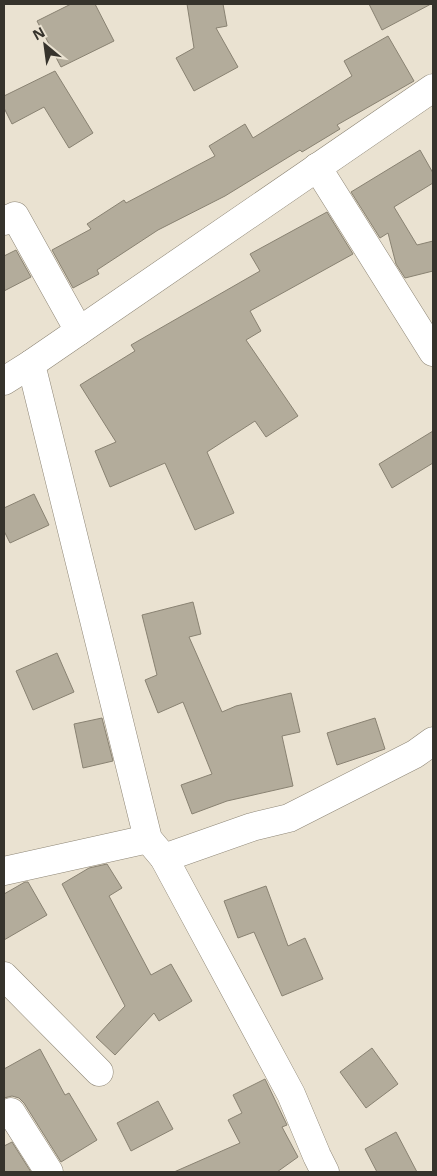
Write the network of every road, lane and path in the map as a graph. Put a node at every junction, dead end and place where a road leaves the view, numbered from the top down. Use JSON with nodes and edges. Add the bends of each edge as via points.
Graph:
{"nodes":[{"id":1,"x":433,"y":88,"type":"edge"},
{"id":2,"x":317,"y":167,"type":"junction"},
{"id":3,"x":4,"y":221,"type":"edge"},
{"id":4,"x":78,"y":331,"type":"junction"},
{"id":5,"x":433,"y":352,"type":"edge"},
{"id":6,"x":31,"y":364,"type":"junction"},
{"id":7,"x":4,"y":381,"type":"edge"},
{"id":8,"x":433,"y":741,"type":"edge"},
{"id":9,"x":156,"y":848,"type":"junction"},
{"id":10,"x":4,"y":871,"type":"edge"},
{"id":11,"x":4,"y":976,"type":"edge"},
{"id":12,"x":99,"y":1072,"type":"dead end"},
{"id":13,"x":4,"y":1116,"type":"edge"},
{"id":14,"x":49,"y":1172,"type":"edge"},
{"id":15,"x":325,"y":1172,"type":"edge"}],
"edges":[{"from":1,"to":2,"type":"street"},
{"from":2,"to":4,"type":"street"},
{"from":2,"to":5,"type":"street"},
{"from":3,"to":4,"type":"street","via":[[16,216]]},
{"from":4,"to":6,"type":"street"},
{"from":6,"to":7,"type":"street"},
{"from":6,"to":9,"type":"street"},
{"from":8,"to":9,"type":"street","via":[[415,754],[289,818]]},
{"from":9,"to":10,"type":"street"},
{"from":9,"to":15,"type":"street","via":[[291,1094]]},
{"from":11,"to":12,"type":"street"},
{"from":13,"to":14,"type":"street","via":[[11,1112]]}]}
